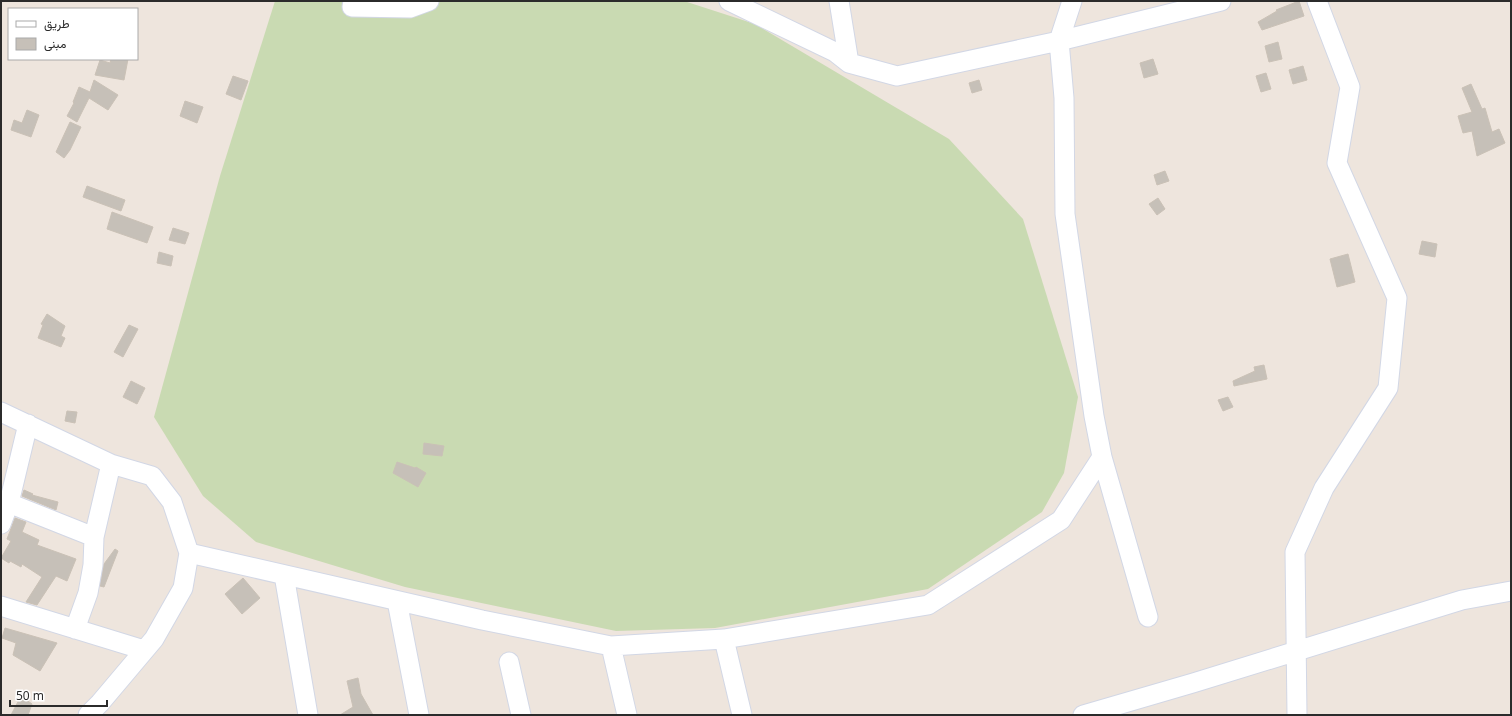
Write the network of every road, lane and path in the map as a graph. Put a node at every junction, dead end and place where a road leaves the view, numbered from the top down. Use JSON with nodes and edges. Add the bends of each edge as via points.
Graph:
{"nodes":[{"id":1,"x":353,"y":1,"type":"edge"},
{"id":2,"x":429,"y":1,"type":"edge"},
{"id":3,"x":730,"y":1,"type":"edge"},
{"id":4,"x":839,"y":1,"type":"edge"},
{"id":5,"x":1072,"y":1,"type":"edge"},
{"id":6,"x":1221,"y":1,"type":"edge"},
{"id":7,"x":1317,"y":1,"type":"edge"},
{"id":8,"x":762,"y":9,"type":"edge"},
{"id":9,"x":1059,"y":41,"type":"junction"},
{"id":10,"x":849,"y":63,"type":"junction"},
{"id":11,"x":1,"y":412,"type":"edge"},
{"id":12,"x":28,"y":424,"type":"junction"},
{"id":13,"x":1102,"y":457,"type":"junction"},
{"id":14,"x":111,"y":464,"type":"junction"},
{"id":15,"x":5,"y":501,"type":"edge"},
{"id":16,"x":1,"y":524,"type":"edge"},
{"id":17,"x":94,"y":537,"type":"junction"},
{"id":18,"x":189,"y":553,"type":"junction"},
{"id":19,"x":284,"y":575,"type":"junction"},
{"id":20,"x":1511,"y":591,"type":"edge"},
{"id":21,"x":397,"y":601,"type":"junction"},
{"id":22,"x":1,"y":606,"type":"edge"},
{"id":23,"x":1148,"y":617,"type":"dead end"},
{"id":24,"x":75,"y":629,"type":"junction"},
{"id":25,"x":724,"y":640,"type":"junction"},
{"id":26,"x":611,"y":646,"type":"junction"},
{"id":27,"x":144,"y":650,"type":"junction"},
{"id":28,"x":1296,"y":651,"type":"junction"},
{"id":29,"x":509,"y":662,"type":"dead end"},
{"id":30,"x":88,"y":715,"type":"edge"},
{"id":31,"x":308,"y":715,"type":"edge"},
{"id":32,"x":419,"y":715,"type":"edge"},
{"id":33,"x":521,"y":715,"type":"edge"},
{"id":34,"x":627,"y":715,"type":"edge"},
{"id":35,"x":742,"y":715,"type":"edge"},
{"id":36,"x":1083,"y":715,"type":"edge"},
{"id":37,"x":1297,"y":715,"type":"edge"}],
"edges":[{"from":1,"to":2,"type":"street","via":[[352,7],[410,8]]},
{"from":3,"to":8,"type":"street"},
{"from":4,"to":10,"type":"street"},
{"from":5,"to":9,"type":"street"},
{"from":6,"to":9,"type":"street"},
{"from":7,"to":28,"type":"street","via":[[1350,87],[1337,163],[1397,298],[1388,388],[1324,488],[1295,552]]},
{"from":8,"to":10,"type":"street"},
{"from":9,"to":10,"type":"street","via":[[897,76]]},
{"from":9,"to":13,"type":"street","via":[[1064,98],[1065,214]]},
{"from":11,"to":12,"type":"street"},
{"from":12,"to":14,"type":"street"},
{"from":12,"to":15,"type":"street"},
{"from":13,"to":23,"type":"street"},
{"from":13,"to":25,"type":"street","via":[[1061,520],[928,605]]},
{"from":14,"to":17,"type":"street"},
{"from":14,"to":18,"type":"street","via":[[152,476],[172,502]]},
{"from":15,"to":16,"type":"street"},
{"from":15,"to":17,"type":"street"},
{"from":17,"to":24,"type":"street","via":[[88,593]]},
{"from":18,"to":19,"type":"street"},
{"from":18,"to":27,"type":"street","via":[[183,588],[154,639]]},
{"from":19,"to":21,"type":"street"},
{"from":19,"to":31,"type":"street"},
{"from":20,"to":28,"type":"street","via":[[1462,600]]},
{"from":21,"to":26,"type":"street"},
{"from":21,"to":32,"type":"street"},
{"from":22,"to":24,"type":"street"},
{"from":24,"to":27,"type":"street"},
{"from":25,"to":26,"type":"street"},
{"from":25,"to":35,"type":"street"},
{"from":26,"to":34,"type":"street"},
{"from":27,"to":30,"type":"street"},
{"from":28,"to":36,"type":"street"},
{"from":28,"to":37,"type":"street"},
{"from":29,"to":33,"type":"street"}]}
